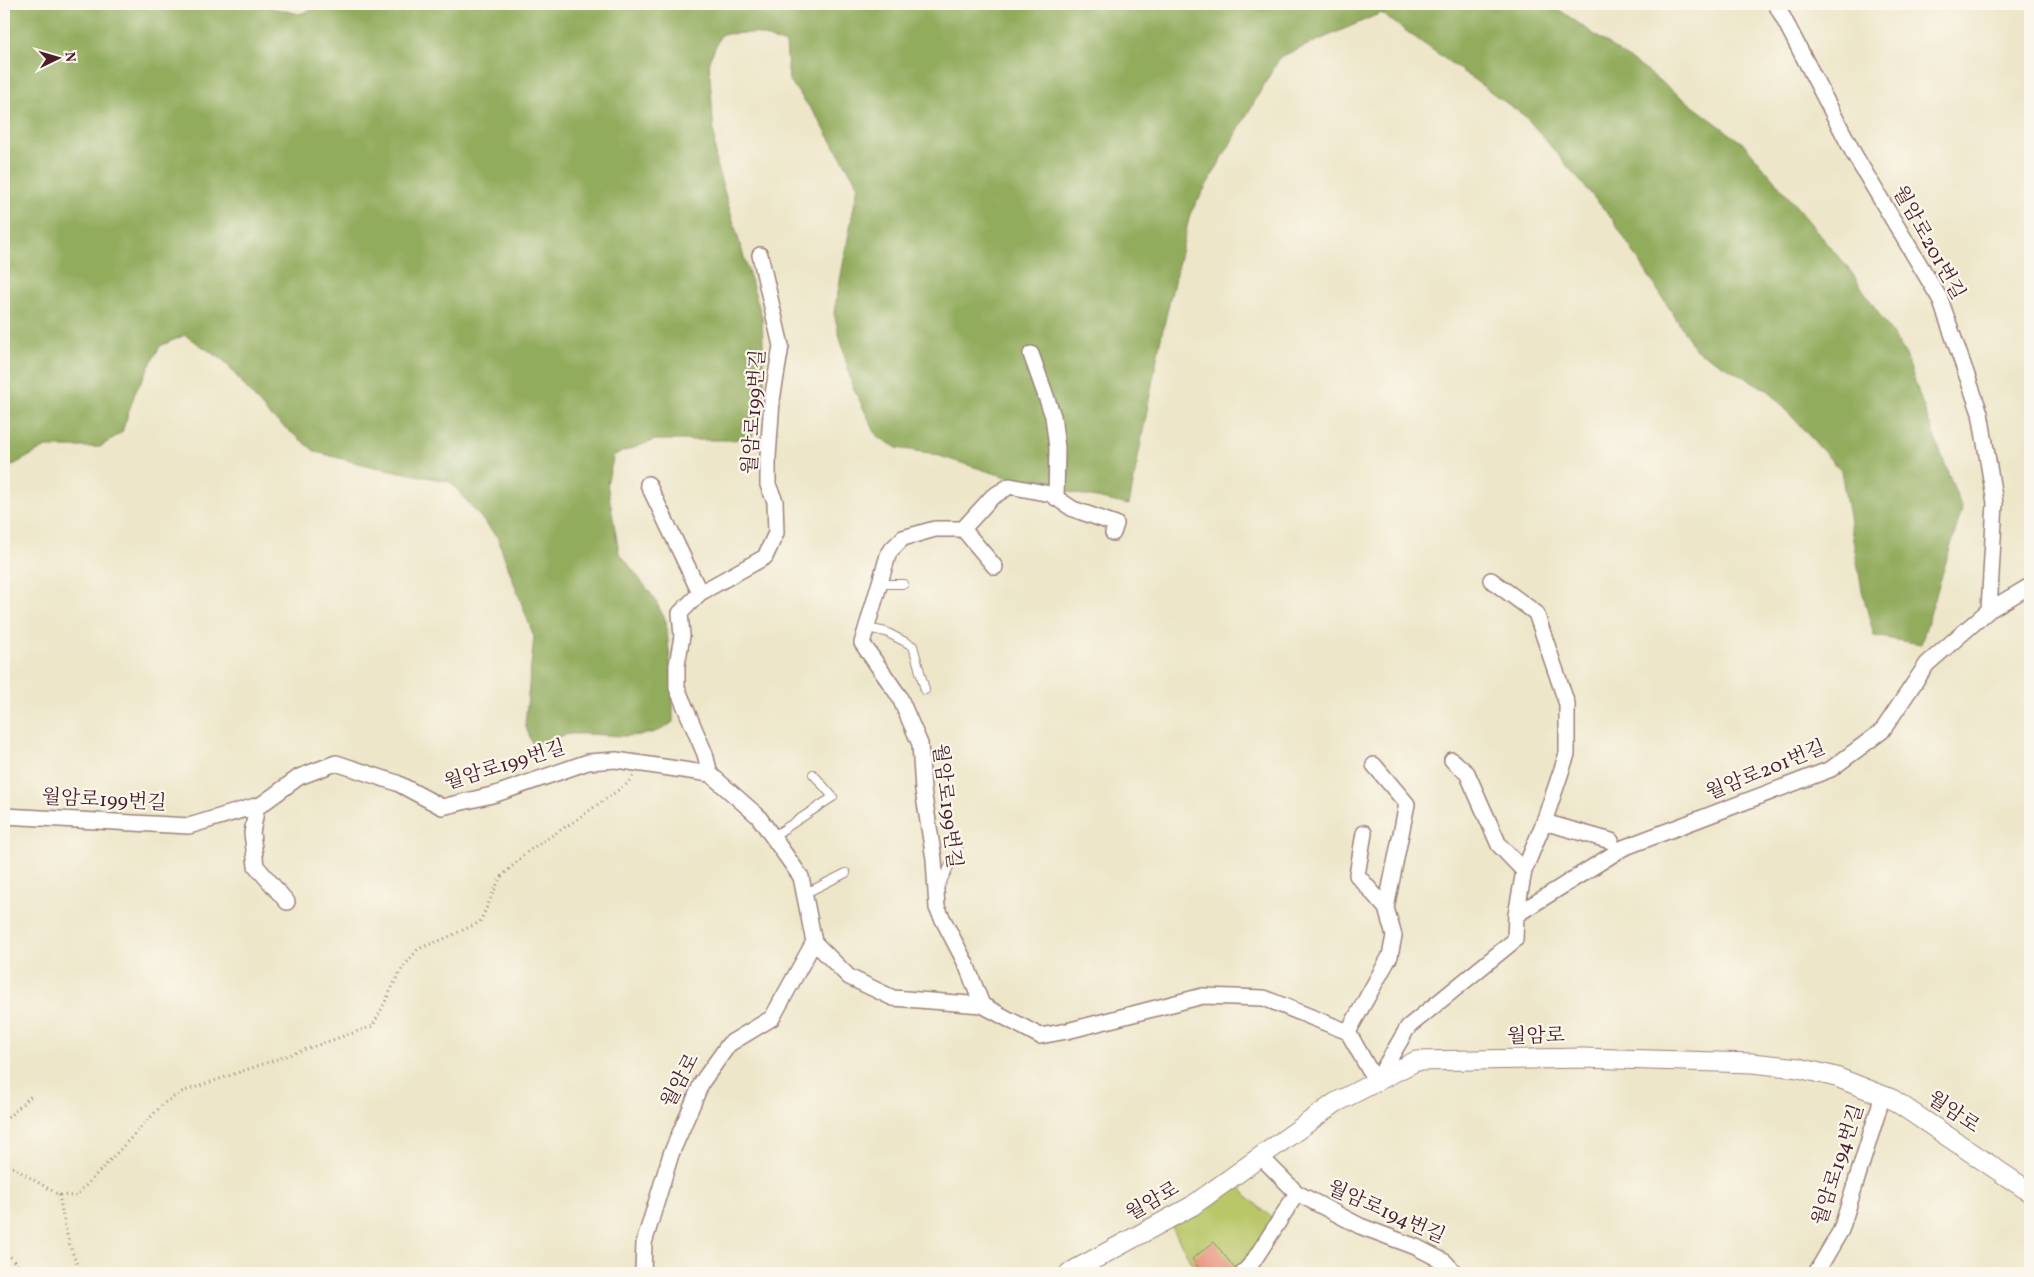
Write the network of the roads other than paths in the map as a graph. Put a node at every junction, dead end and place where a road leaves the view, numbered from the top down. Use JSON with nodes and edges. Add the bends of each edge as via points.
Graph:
{"nodes":[{"id":1,"x":1776,"y":4,"type":"edge"},
{"id":2,"x":760,"y":254,"type":"dead end"},
{"id":3,"x":1031,"y":354,"type":"dead end"},
{"id":4,"x":648,"y":484,"type":"dead end"},
{"id":5,"x":1056,"y":498,"type":"junction"},
{"id":6,"x":963,"y":528,"type":"junction"},
{"id":7,"x":1113,"y":533,"type":"dead end"},
{"id":8,"x":995,"y":566,"type":"dead end"},
{"id":9,"x":1491,"y":580,"type":"dead end"},
{"id":10,"x":880,"y":584,"type":"junction"},
{"id":11,"x":904,"y":584,"type":"dead end"},
{"id":12,"x":2030,"y":586,"type":"edge"},
{"id":13,"x":700,"y":593,"type":"junction"},
{"id":14,"x":1989,"y":610,"type":"junction"},
{"id":15,"x":867,"y":628,"type":"junction"},
{"id":16,"x":925,"y":690,"type":"dead end"},
{"id":17,"x":1452,"y":760,"type":"dead end"},
{"id":18,"x":1374,"y":766,"type":"dead end"},
{"id":19,"x":710,"y":774,"type":"junction"},
{"id":20,"x":813,"y":774,"type":"dead end"},
{"id":21,"x":257,"y":806,"type":"junction"},
{"id":22,"x":4,"y":816,"type":"edge"},
{"id":23,"x":1544,"y":822,"type":"junction"},
{"id":24,"x":1364,"y":833,"type":"dead end"},
{"id":25,"x":772,"y":837,"type":"junction"},
{"id":26,"x":1611,"y":841,"type":"dead end"},
{"id":27,"x":958,"y":848,"type":"dead end"},
{"id":28,"x":1524,"y":871,"type":"junction"},
{"id":29,"x":846,"y":873,"type":"dead end"},
{"id":30,"x":804,"y":894,"type":"junction"},
{"id":31,"x":936,"y":895,"type":"junction"},
{"id":32,"x":287,"y":902,"type":"dead end"},
{"id":33,"x":1386,"y":908,"type":"junction"},
{"id":34,"x":1516,"y":915,"type":"junction"},
{"id":35,"x":814,"y":942,"type":"junction"},
{"id":36,"x":982,"y":1004,"type":"junction"},
{"id":37,"x":1348,"y":1032,"type":"junction"},
{"id":38,"x":1376,"y":1082,"type":"junction"},
{"id":39,"x":1882,"y":1095,"type":"junction"},
{"id":40,"x":1261,"y":1157,"type":"junction"},
{"id":41,"x":2030,"y":1192,"type":"edge"},
{"id":42,"x":1297,"y":1193,"type":"junction"},
{"id":43,"x":643,"y":1273,"type":"edge"},
{"id":44,"x":1069,"y":1273,"type":"edge"},
{"id":45,"x":1243,"y":1273,"type":"edge"},
{"id":46,"x":1455,"y":1273,"type":"edge"},
{"id":47,"x":1816,"y":1273,"type":"edge"}],
"edges":[{"from":1,"to":14,"type":"street","name":"월암로201번길","via":[[1854,154],[1940,299],[1980,414],[1995,503]]},
{"from":2,"to":13,"type":"street","name":"월암로199번길","via":[[781,346],[772,400],[768,456],[768,485],[775,501],[776,533],[765,557]]},
{"from":3,"to":5,"type":"street","via":[[1053,416],[1057,448]]},
{"from":4,"to":13,"type":"street"},
{"from":5,"to":6,"type":"street","via":[[1010,486],[992,498]]},
{"from":5,"to":7,"type":"street","via":[[1073,509],[1116,524]]},
{"from":6,"to":8,"type":"street"},
{"from":6,"to":10,"type":"street","name":"월암로199번길","via":[[935,529],[903,538],[889,552]]},
{"from":9,"to":23,"type":"street","via":[[1536,613],[1567,704],[1567,754]]},
{"from":10,"to":11,"type":"lane"},
{"from":10,"to":15,"type":"street","name":"월암로199번길"},
{"from":12,"to":14,"type":"street","name":"월암로201번길"},
{"from":13,"to":19,"type":"street","name":"월암로199번길","via":[[680,613],[682,636],[677,688]]},
{"from":14,"to":34,"type":"street","name":"월암로201번길","via":[[1927,664],[1882,731],[1831,769],[1623,848]]},
{"from":15,"to":16,"type":"lane","via":[[886,632],[912,646]]},
{"from":15,"to":31,"type":"street","name":"월암로199번길","via":[[862,643],[899,696],[920,744]]},
{"from":17,"to":28,"type":"street","via":[[1467,773],[1500,845]]},
{"from":18,"to":33,"type":"street","via":[[1407,804]]},
{"from":19,"to":21,"type":"street","name":"월암로199번길","via":[[616,760],[588,762],[496,794],[442,807],[396,783],[336,763],[299,777]]},
{"from":19,"to":25,"type":"street","via":[[758,816]]},
{"from":20,"to":25,"type":"lane","via":[[834,796]]},
{"from":21,"to":22,"type":"street","name":"월암로199번길","via":[[189,826]]},
{"from":21,"to":32,"type":"street","via":[[252,833],[256,866]]},
{"from":23,"to":26,"type":"street"},
{"from":23,"to":28,"type":"street"},
{"from":24,"to":33,"type":"street","via":[[1357,875]]},
{"from":25,"to":30,"type":"street","via":[[801,877]]},
{"from":27,"to":31,"type":"lane"},
{"from":28,"to":34,"type":"street"},
{"from":29,"to":30,"type":"lane"},
{"from":30,"to":35,"type":"street"},
{"from":31,"to":36,"type":"street","name":"월암로199번길","via":[[937,908]]},
{"from":33,"to":37,"type":"street","via":[[1394,936],[1390,956]]},
{"from":34,"to":38,"type":"street","via":[[1515,940],[1408,1027]]},
{"from":35,"to":36,"type":"street","via":[[849,977],[893,998]]},
{"from":35,"to":43,"type":"street","name":"월암로","via":[[772,1018],[729,1044],[702,1082],[671,1154],[644,1243]]},
{"from":36,"to":37,"type":"street","via":[[1040,1036],[1067,1032],[1203,996],[1264,998]]},
{"from":37,"to":38,"type":"street"},
{"from":38,"to":39,"type":"street","name":"월암로","via":[[1416,1061],[1583,1058],[1752,1063],[1799,1068],[1836,1076]]},
{"from":38,"to":40,"type":"street","name":"월암로","via":[[1335,1104]]},
{"from":39,"to":41,"type":"street","name":"월암로"},
{"from":39,"to":47,"type":"street","name":"월암로194번길","via":[[1841,1230]]},
{"from":40,"to":42,"type":"street","name":"월암로194번길"},
{"from":40,"to":44,"type":"street","name":"월암로","via":[[1192,1206]]},
{"from":42,"to":45,"type":"street"},
{"from":42,"to":46,"type":"street","name":"월암로194번길","via":[[1360,1226],[1416,1247],[1445,1262]]}]}
